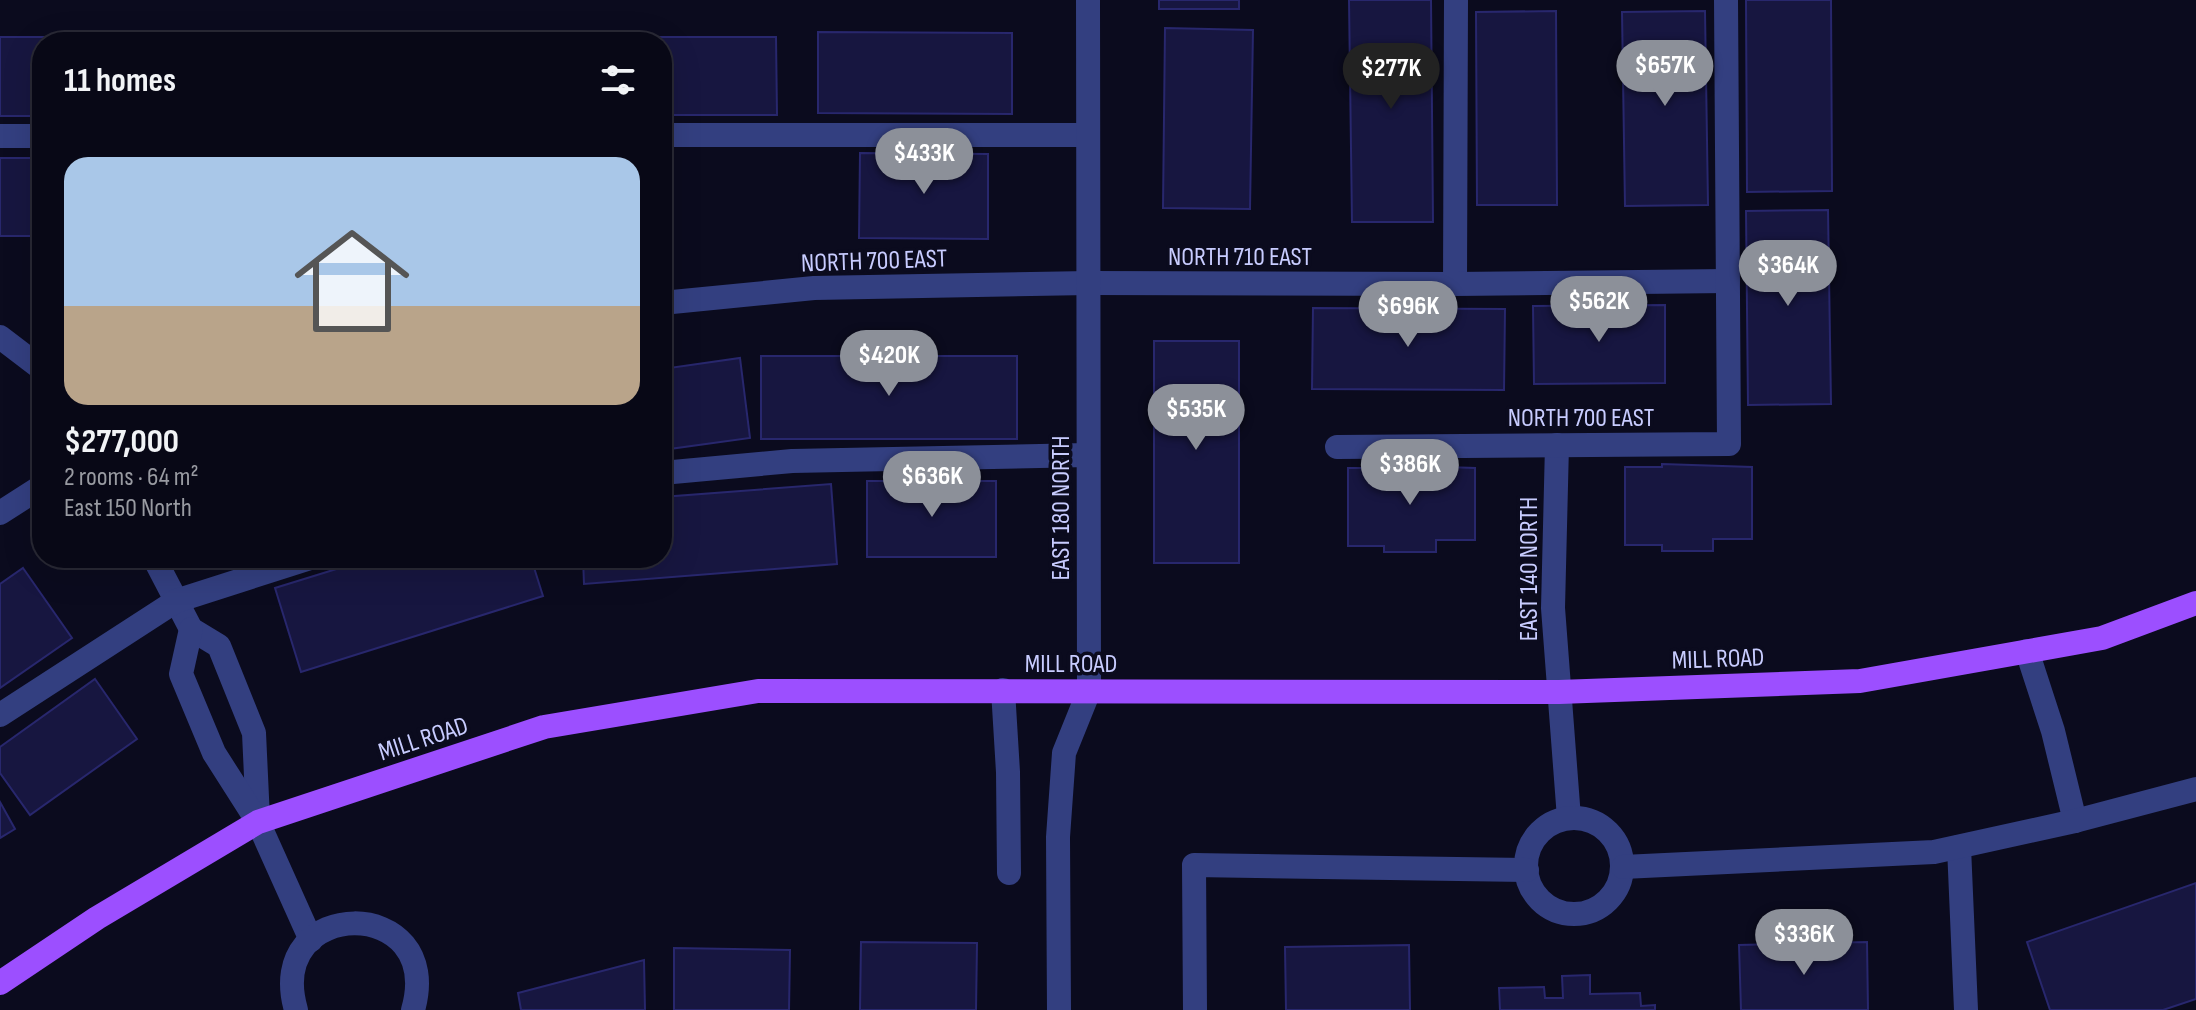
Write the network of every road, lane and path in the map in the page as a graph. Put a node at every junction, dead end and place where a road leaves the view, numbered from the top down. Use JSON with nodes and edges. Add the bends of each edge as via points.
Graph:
{"nodes":[{"id":1,"x":1088,"y":0,"type":"edge"},
{"id":2,"x":1456,"y":0,"type":"edge"},
{"id":3,"x":1726,"y":0,"type":"edge"},
{"id":4,"x":672,"y":135,"type":"edge"},
{"id":5,"x":1088,"y":135,"type":"junction"},
{"id":6,"x":0,"y":136,"type":"edge"},
{"id":7,"x":32,"y":136,"type":"edge"},
{"id":8,"x":1728,"y":281,"type":"junction"},
{"id":9,"x":1089,"y":283,"type":"junction"},
{"id":10,"x":1455,"y":284,"type":"junction"},
{"id":11,"x":672,"y":302,"type":"edge"},
{"id":12,"x":0,"y":337,"type":"edge"},
{"id":13,"x":32,"y":361,"type":"edge"},
{"id":14,"x":1557,"y":445,"type":"junction"},
{"id":15,"x":1337,"y":447,"type":"dead end"},
{"id":16,"x":1088,"y":455,"type":"junction"},
{"id":17,"x":672,"y":472,"type":"edge"},
{"id":18,"x":32,"y":492,"type":"edge"},
{"id":19,"x":0,"y":513,"type":"edge"},
{"id":20,"x":159,"y":568,"type":"edge"},
{"id":21,"x":279,"y":568,"type":"edge"},
{"id":22,"x":176,"y":601,"type":"junction"},
{"id":23,"x":2196,"y":603,"type":"edge"},
{"id":24,"x":191,"y":629,"type":"junction"},
{"id":25,"x":2027,"y":651,"type":"junction"},
{"id":26,"x":1003,"y":690,"type":"junction"},
{"id":27,"x":1089,"y":691,"type":"junction"},
{"id":28,"x":1559,"y":692,"type":"junction"},
{"id":29,"x":0,"y":715,"type":"edge"},
{"id":30,"x":2196,"y":789,"type":"edge"},
{"id":31,"x":1569,"y":818,"type":"junction"},
{"id":32,"x":2075,"y":821,"type":"junction"},
{"id":33,"x":258,"y":822,"type":"junction"},
{"id":34,"x":1959,"y":847,"type":"junction"},
{"id":35,"x":1623,"y":867,"type":"junction"},
{"id":36,"x":1527,"y":870,"type":"junction"},
{"id":37,"x":1009,"y":873,"type":"dead end"},
{"id":38,"x":311,"y":940,"type":"junction"},
{"id":39,"x":0,"y":983,"type":"edge"},
{"id":40,"x":296,"y":1010,"type":"edge"},
{"id":41,"x":413,"y":1010,"type":"edge"},
{"id":42,"x":1059,"y":1010,"type":"edge"},
{"id":43,"x":1195,"y":1010,"type":"edge"},
{"id":44,"x":1966,"y":1010,"type":"edge"}],
"edges":[{"from":1,"to":5,"type":"street","name":"EAST 180 NORTH"},
{"from":2,"to":10,"type":"street"},
{"from":3,"to":8,"type":"street"},
{"from":4,"to":5,"type":"street"},
{"from":5,"to":9,"type":"street","name":"EAST 180 NORTH"},
{"from":6,"to":7,"type":"street"},
{"from":8,"to":10,"type":"street","name":"NORTH 710 EAST"},
{"from":8,"to":14,"type":"street","name":"NORTH 700 EAST","via":[[1729,444]]},
{"from":9,"to":10,"type":"street","name":"NORTH 710 EAST"},
{"from":9,"to":11,"type":"street","name":"NORTH 700 EAST","via":[[814,288]]},
{"from":9,"to":16,"type":"street","name":"EAST 180 NORTH"},
{"from":12,"to":13,"type":"street"},
{"from":14,"to":15,"type":"street","name":"NORTH 700 EAST"},
{"from":14,"to":28,"type":"street","name":"EAST 140 NORTH","via":[[1553,608]]},
{"from":16,"to":17,"type":"street","via":[[792,461]]},
{"from":16,"to":27,"type":"street","name":"EAST 180 NORTH"},
{"from":18,"to":19,"type":"street"},
{"from":20,"to":22,"type":"street"},
{"from":21,"to":22,"type":"street"},
{"from":22,"to":24,"type":"street"},
{"from":22,"to":29,"type":"street"},
{"from":23,"to":25,"type":"main road","name":"MILL ROAD","via":[[2102,638]]},
{"from":24,"to":33,"type":"street","via":[[181,674],[214,753]]},
{"from":24,"to":33,"type":"street","via":[[219,646],[254,733]]},
{"from":25,"to":28,"type":"main road","name":"MILL ROAD","via":[[1860,681]]},
{"from":25,"to":32,"type":"street"},
{"from":26,"to":27,"type":"main road","name":"MILL ROAD"},
{"from":26,"to":33,"type":"main road","name":"MILL ROAD","via":[[758,691],[544,727]]},
{"from":26,"to":37,"type":"street"},
{"from":27,"to":28,"type":"main road","name":"MILL ROAD"},
{"from":27,"to":42,"type":"street","name":"EAST 180 NORTH","via":[[1064,753],[1058,837]]},
{"from":28,"to":31,"type":"street","name":"EAST 140 NORTH"},
{"from":30,"to":32,"type":"street"},
{"from":31,"to":35,"type":"street","via":[[1600,825],[1620,850]]},
{"from":31,"to":36,"type":"street","via":[[1540,832],[1530,846]]},
{"from":32,"to":34,"type":"street"},
{"from":33,"to":38,"type":"street"},
{"from":33,"to":39,"type":"main road","name":"MILL ROAD"},
{"from":34,"to":35,"type":"street"},
{"from":34,"to":44,"type":"street"},
{"from":35,"to":36,"type":"street","via":[[1612,896],[1587,913],[1572,914],[1543,903]]},
{"from":36,"to":43,"type":"street","via":[[1194,865]]},
{"from":38,"to":40,"type":"street","via":[[298,955],[292,974]]},
{"from":38,"to":41,"type":"street","via":[[329,927],[350,922],[392,934],[408,950],[417,971]]}]}
